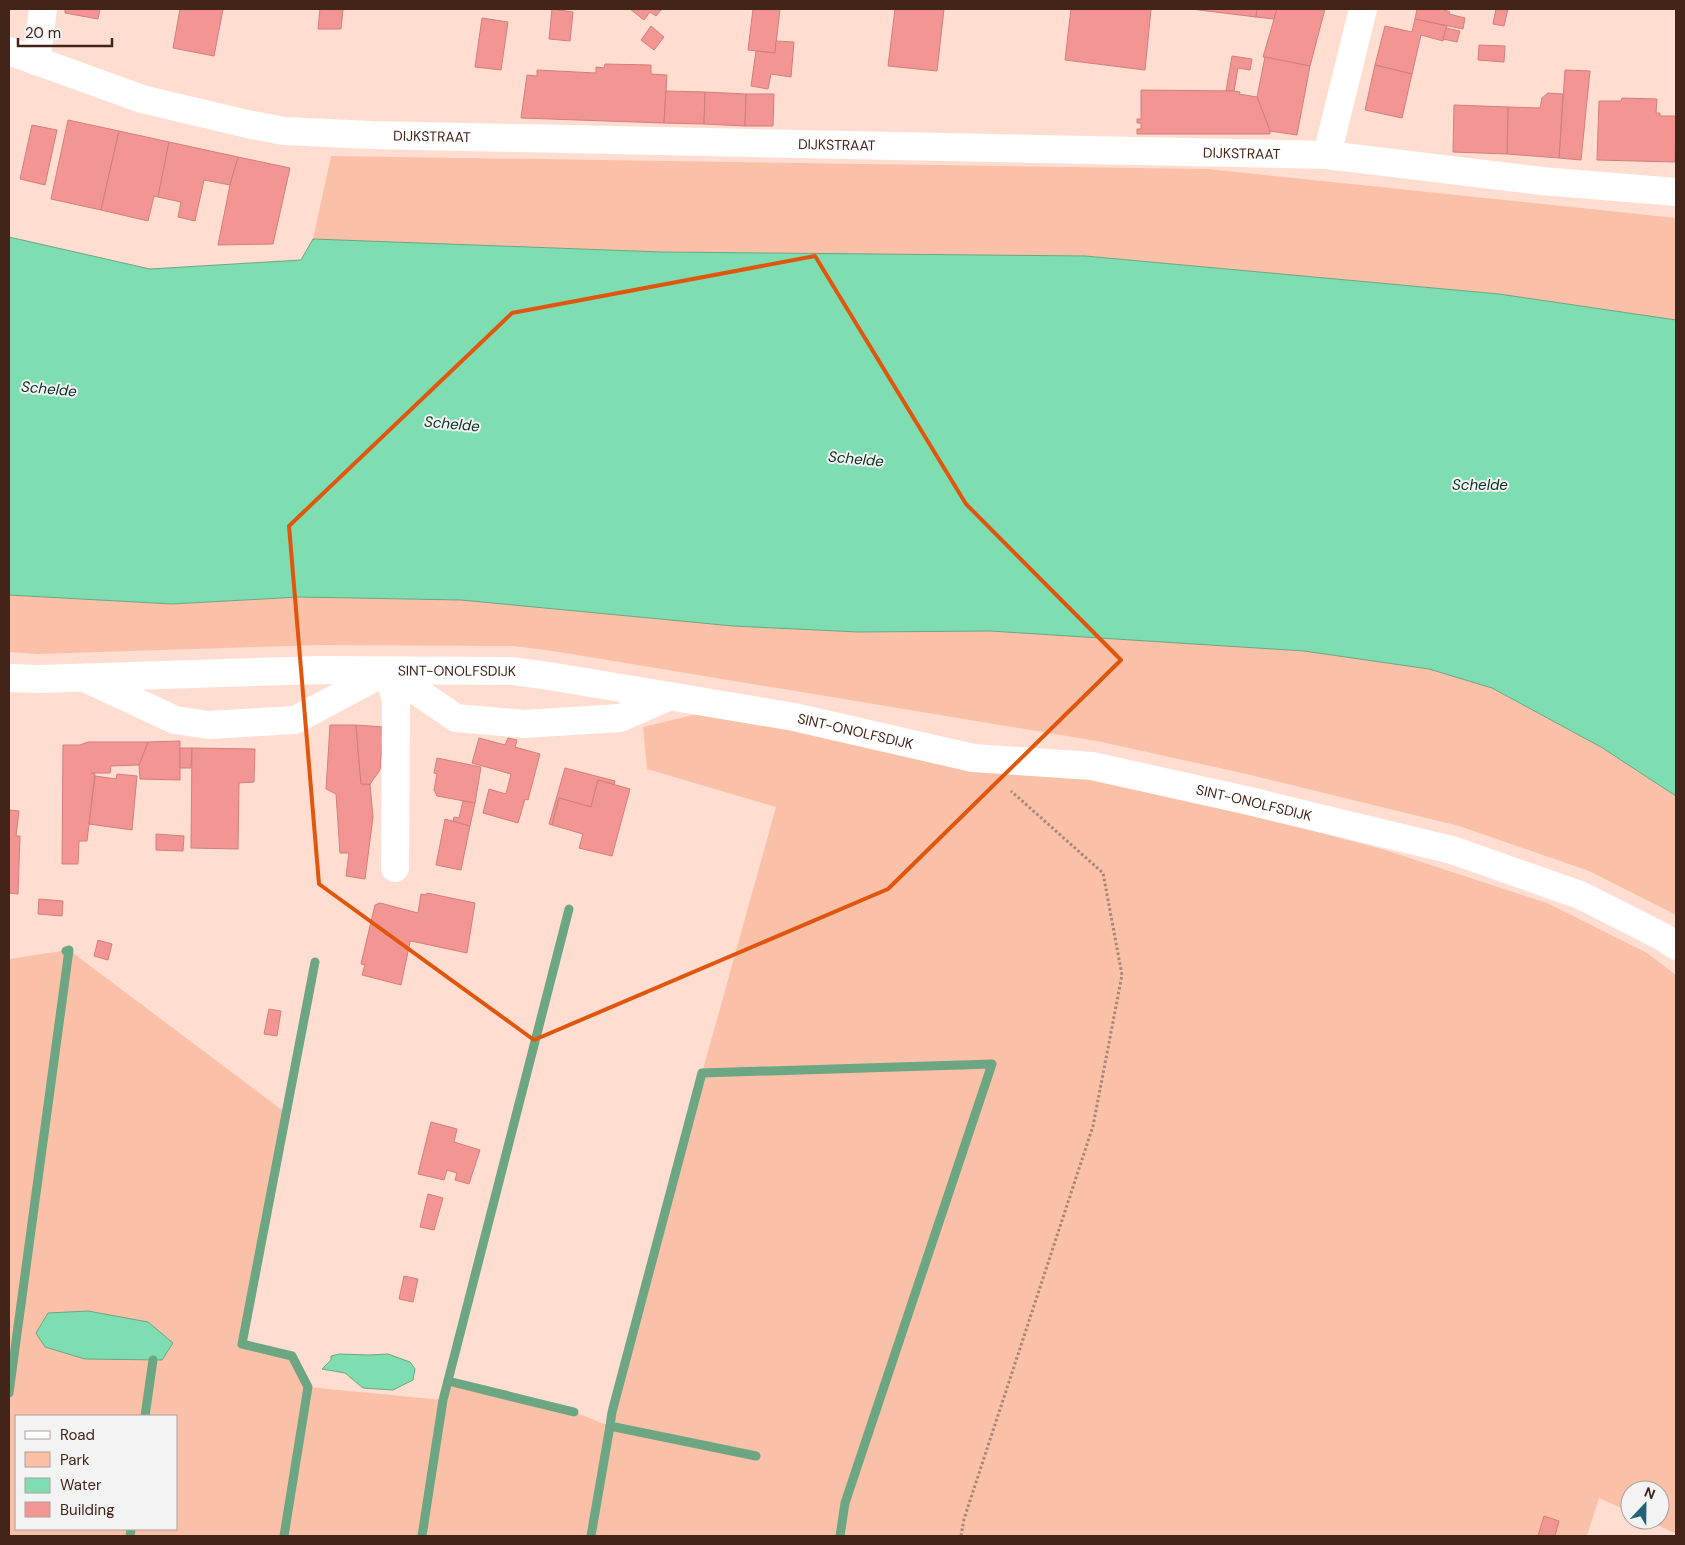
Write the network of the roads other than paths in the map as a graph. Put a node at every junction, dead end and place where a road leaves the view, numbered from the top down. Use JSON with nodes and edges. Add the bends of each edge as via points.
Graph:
{"nodes":[{"id":1,"x":43,"y":9,"type":"edge"},
{"id":2,"x":1363,"y":9,"type":"edge"},
{"id":3,"x":9,"y":50,"type":"edge"},
{"id":4,"x":36,"y":61,"type":"junction"},
{"id":5,"x":1327,"y":156,"type":"junction"},
{"id":6,"x":1676,"y":192,"type":"edge"},
{"id":7,"x":387,"y":671,"type":"junction"},
{"id":8,"x":9,"y":678,"type":"edge"},
{"id":9,"x":85,"y":678,"type":"junction"},
{"id":10,"x":670,"y":696,"type":"junction"},
{"id":11,"x":395,"y":868,"type":"dead end"},
{"id":12,"x":1676,"y":946,"type":"edge"}],
"edges":[{"from":1,"to":4,"type":"street"},
{"from":2,"to":5,"type":"street"},
{"from":3,"to":4,"type":"street","name":"DIJKSTRAAT"},
{"from":4,"to":5,"type":"street","name":"DIJKSTRAAT","via":[[142,99],[284,131]]},
{"from":5,"to":6,"type":"street","name":"DIJKSTRAAT","via":[[1542,181]]},
{"from":7,"to":9,"type":"street","name":"SINT-ONOLFSDIJK","via":[[319,670]]},
{"from":7,"to":9,"type":"street","via":[[295,720],[209,725],[175,720]]},
{"from":7,"to":10,"type":"street","name":"SINT-ONOLFSDIJK","via":[[512,671]]},
{"from":7,"to":10,"type":"street","via":[[456,718],[466,719],[524,724],[620,718]]},
{"from":7,"to":11,"type":"street","via":[[396,700]]},
{"from":8,"to":9,"type":"street","name":"SINT-ONOLFSDIJK"},
{"from":10,"to":12,"type":"street","name":"SINT-ONOLFSDIJK","via":[[794,717],[973,758],[1092,766],[1452,850],[1580,895]]}]}
